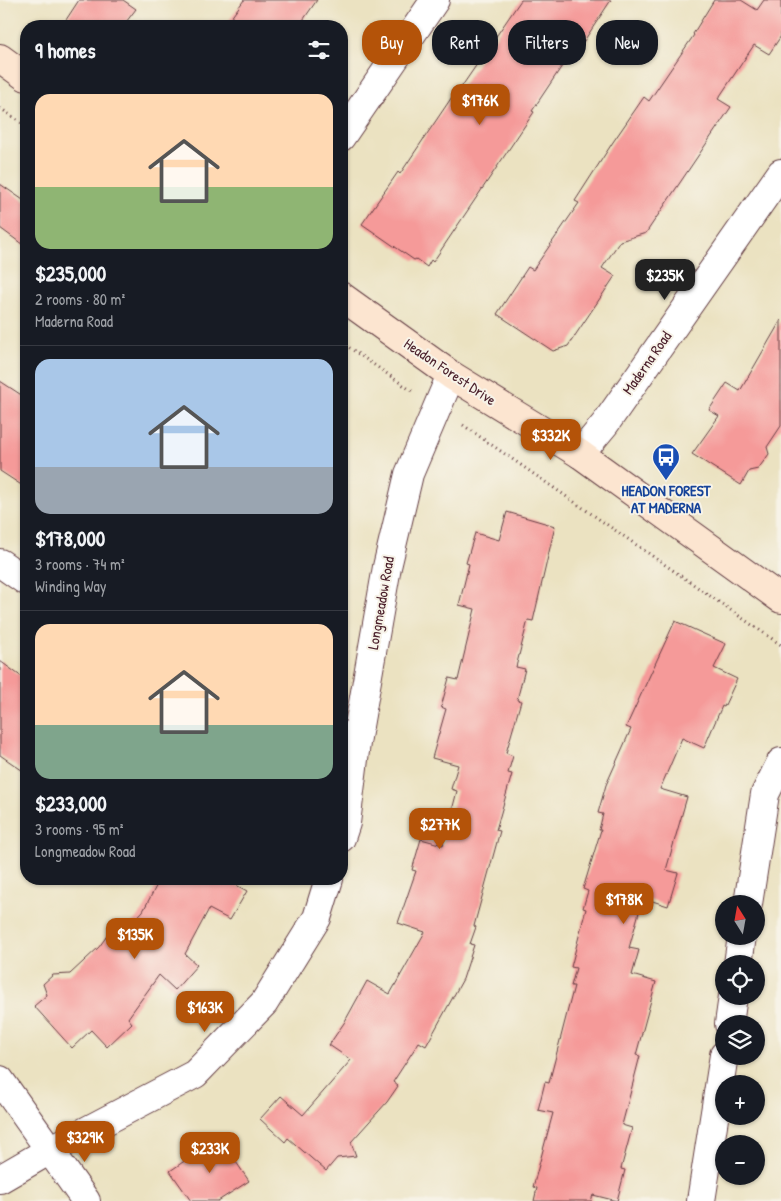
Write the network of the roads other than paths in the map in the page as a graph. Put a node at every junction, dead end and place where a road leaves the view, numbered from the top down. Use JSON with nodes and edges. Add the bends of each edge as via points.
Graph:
{"nodes":[{"id":1,"x":435,"y":0,"type":"edge"},
{"id":2,"x":0,"y":58,"type":"edge"},
{"id":3,"x":20,"y":73,"type":"edge"},
{"id":4,"x":348,"y":127,"type":"edge"},
{"id":5,"x":781,"y":172,"type":"edge"},
{"id":6,"x":348,"y":301,"type":"edge"},
{"id":7,"x":451,"y":375,"type":"junction"},
{"id":8,"x":580,"y":454,"type":"junction"},
{"id":9,"x":0,"y":562,"type":"edge"},
{"id":10,"x":20,"y":576,"type":"edge"},
{"id":11,"x":781,"y":599,"type":"edge"},
{"id":12,"x":349,"y":742,"type":"edge"},
{"id":13,"x":781,"y":762,"type":"edge"},
{"id":14,"x":348,"y":769,"type":"edge"},
{"id":15,"x":327,"y":885,"type":"edge"},
{"id":16,"x":749,"y":895,"type":"edge"},
{"id":17,"x":723,"y":1065,"type":"edge"},
{"id":18,"x":0,"y":1080,"type":"edge"},
{"id":19,"x":50,"y":1150,"type":"junction"},
{"id":20,"x":0,"y":1179,"type":"edge"},
{"id":21,"x":86,"y":1201,"type":"edge"},
{"id":22,"x":701,"y":1201,"type":"edge"}],
"edges":[{"from":1,"to":4,"type":"street"},
{"from":2,"to":3,"type":"street"},
{"from":5,"to":8,"type":"street","name":"Maderna Road","via":[[605,424]]},
{"from":6,"to":7,"type":"street","name":"Headon Forest Drive"},
{"from":7,"to":8,"type":"street","name":"Headon Forest Drive"},
{"from":7,"to":12,"type":"street","name":"Longmeadow Road","via":[[409,474]]},
{"from":8,"to":11,"type":"street","name":"Headon Forest Drive"},
{"from":9,"to":10,"type":"street"},
{"from":12,"to":14,"type":"street","name":"Longmeadow Road"},
{"from":13,"to":16,"type":"street","via":[[765,794]]},
{"from":15,"to":19,"type":"street","via":[[317,918],[264,1003],[194,1074]]},
{"from":17,"to":22,"type":"street"},
{"from":18,"to":19,"type":"street"},
{"from":19,"to":20,"type":"street"},
{"from":19,"to":21,"type":"street"}]}
